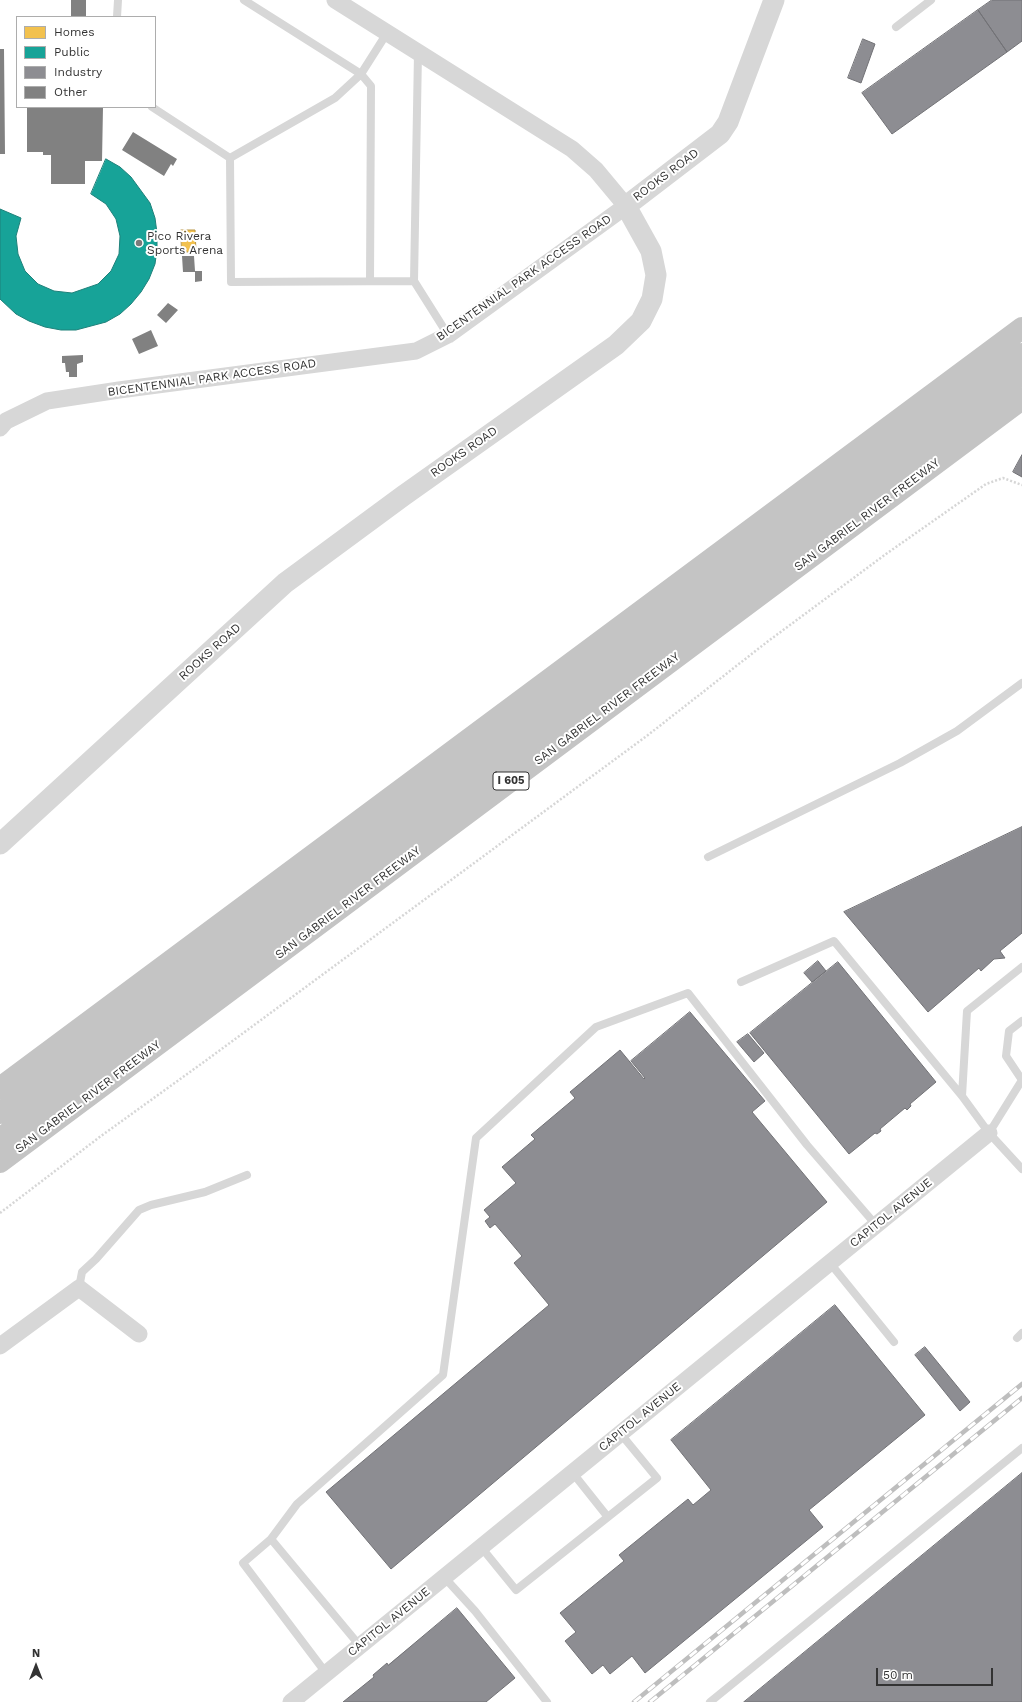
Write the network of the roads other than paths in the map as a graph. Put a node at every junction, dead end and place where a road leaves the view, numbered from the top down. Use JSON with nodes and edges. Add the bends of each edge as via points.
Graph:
{"nodes":[{"id":1,"x":118,"y":0,"type":"edge"},
{"id":2,"x":244,"y":0,"type":"edge"},
{"id":3,"x":335,"y":0,"type":"edge"},
{"id":4,"x":774,"y":0,"type":"edge"},
{"id":5,"x":931,"y":0,"type":"edge"},
{"id":6,"x":117,"y":16,"type":"edge"},
{"id":7,"x":896,"y":26,"type":"dead end"},
{"id":8,"x":387,"y":33,"type":"junction"},
{"id":9,"x":418,"y":53,"type":"junction"},
{"id":10,"x":361,"y":74,"type":"junction"},
{"id":11,"x":154,"y":108,"type":"edge"},
{"id":12,"x":230,"y":158,"type":"junction"},
{"id":13,"x":626,"y":206,"type":"junction"},
{"id":14,"x":370,"y":281,"type":"junction"},
{"id":15,"x":414,"y":281,"type":"junction"},
{"id":16,"x":1022,"y":323,"type":"edge"},
{"id":17,"x":1022,"y":328,"type":"edge"},
{"id":18,"x":448,"y":335,"type":"junction"},
{"id":19,"x":1022,"y":354,"type":"edge"},
{"id":20,"x":981,"y":358,"type":"junction"},
{"id":21,"x":1022,"y":374,"type":"edge"},
{"id":22,"x":1022,"y":399,"type":"edge"},
{"id":23,"x":0,"y":428,"type":"edge"},
{"id":24,"x":1022,"y":683,"type":"edge"},
{"id":25,"x":0,"y":844,"type":"edge"},
{"id":26,"x":708,"y":857,"type":"dead end"},
{"id":27,"x":1022,"y":967,"type":"edge"},
{"id":28,"x":741,"y":982,"type":"dead end"},
{"id":29,"x":1022,"y":1021,"type":"edge"},
{"id":30,"x":1022,"y":1080,"type":"edge"},
{"id":31,"x":0,"y":1088,"type":"edge"},
{"id":32,"x":962,"y":1096,"type":"junction"},
{"id":33,"x":0,"y":1113,"type":"edge"},
{"id":34,"x":989,"y":1133,"type":"junction"},
{"id":35,"x":0,"y":1139,"type":"edge"},
{"id":36,"x":0,"y":1162,"type":"edge"},
{"id":37,"x":1022,"y":1169,"type":"edge"},
{"id":38,"x":247,"y":1175,"type":"dead end"},
{"id":39,"x":876,"y":1225,"type":"junction"},
{"id":40,"x":830,"y":1263,"type":"junction"},
{"id":41,"x":79,"y":1288,"type":"junction"},
{"id":42,"x":139,"y":1334,"type":"dead end"},
{"id":43,"x":894,"y":1342,"type":"dead end"},
{"id":44,"x":0,"y":1346,"type":"edge"},
{"id":45,"x":620,"y":1433,"type":"junction"},
{"id":46,"x":1022,"y":1448,"type":"edge"},
{"id":47,"x":572,"y":1472,"type":"junction"},
{"id":48,"x":607,"y":1516,"type":"junction"},
{"id":49,"x":271,"y":1539,"type":"junction"},
{"id":50,"x":481,"y":1547,"type":"junction"},
{"id":51,"x":444,"y":1577,"type":"junction"},
{"id":52,"x":360,"y":1646,"type":"junction"},
{"id":53,"x":326,"y":1673,"type":"junction"},
{"id":54,"x":291,"y":1702,"type":"edge"},
{"id":55,"x":547,"y":1702,"type":"edge"},
{"id":56,"x":710,"y":1702,"type":"edge"}],
"edges":[{"from":1,"to":6,"type":"lane"},
{"from":2,"to":10,"type":"lane"},
{"from":3,"to":8,"type":"street"},
{"from":4,"to":13,"type":"street","name":"ROOKS ROAD","via":[[728,122],[720,134]]},
{"from":5,"to":7,"type":"lane"},
{"from":8,"to":9,"type":"street"},
{"from":8,"to":10,"type":"lane"},
{"from":9,"to":13,"type":"street","via":[[572,149],[596,170]]},
{"from":9,"to":15,"type":"lane"},
{"from":10,"to":12,"type":"lane","via":[[335,98]]},
{"from":10,"to":14,"type":"lane","via":[[371,86]]},
{"from":11,"to":12,"type":"lane"},
{"from":12,"to":14,"type":"lane","via":[[231,282]]},
{"from":13,"to":18,"type":"street","name":"BICENTENNIAL PARK ACCESS ROAD"},
{"from":13,"to":25,"type":"street","name":"ROOKS ROAD","via":[[650,251],[656,275],[652,298],[642,321],[616,345],[285,583]]},
{"from":14,"to":15,"type":"lane"},
{"from":15,"to":18,"type":"lane"},
{"from":16,"to":20,"type":"highway"},
{"from":17,"to":20,"type":"highway"},
{"from":18,"to":23,"type":"street","name":"BICENTENNIAL PARK ACCESS ROAD","via":[[416,351],[47,401],[6,421]]},
{"from":19,"to":33,"type":"highway"},
{"from":20,"to":31,"type":"highway"},
{"from":21,"to":35,"type":"highway","via":[[680,633]]},
{"from":22,"to":36,"type":"highway","name":"SAN GABRIEL RIVER FREEWAY","number":"I 605"},
{"from":24,"to":26,"type":"lane","via":[[957,731]]},
{"from":27,"to":32,"type":"lane","via":[[967,1011]]},
{"from":28,"to":32,"type":"lane","via":[[834,940]]},
{"from":29,"to":30,"type":"lane","via":[[1009,1031],[1006,1056]]},
{"from":30,"to":34,"type":"lane"},
{"from":32,"to":34,"type":"lane"},
{"from":34,"to":37,"type":"lane"},
{"from":34,"to":39,"type":"street","name":"CAPITOL AVENUE"},
{"from":38,"to":41,"type":"lane","via":[[205,1192],[151,1204],[139,1210],[82,1272]]},
{"from":39,"to":40,"type":"street","name":"CAPITOL AVENUE"},
{"from":39,"to":49,"type":"lane","via":[[808,1145],[688,992],[596,1027],[476,1138],[443,1375],[297,1504]]},
{"from":40,"to":43,"type":"lane"},
{"from":40,"to":45,"type":"street","name":"CAPITOL AVENUE"},
{"from":41,"to":42,"type":"street"},
{"from":41,"to":44,"type":"street"},
{"from":45,"to":47,"type":"street","name":"CAPITOL AVENUE"},
{"from":45,"to":48,"type":"lane","via":[[656,1478]]},
{"from":46,"to":56,"type":"lane"},
{"from":47,"to":48,"type":"lane"},
{"from":47,"to":50,"type":"street","name":"CAPITOL AVENUE"},
{"from":48,"to":50,"type":"lane","via":[[516,1590]]},
{"from":49,"to":52,"type":"lane"},
{"from":49,"to":53,"type":"lane","via":[[243,1563]]},
{"from":50,"to":51,"type":"street","name":"CAPITOL AVENUE"},
{"from":51,"to":52,"type":"street","name":"CAPITOL AVENUE"},
{"from":51,"to":55,"type":"lane","via":[[476,1612]]},
{"from":52,"to":53,"type":"street","name":"CAPITOL AVENUE"},
{"from":53,"to":54,"type":"street","name":"CAPITOL AVENUE"}]}
